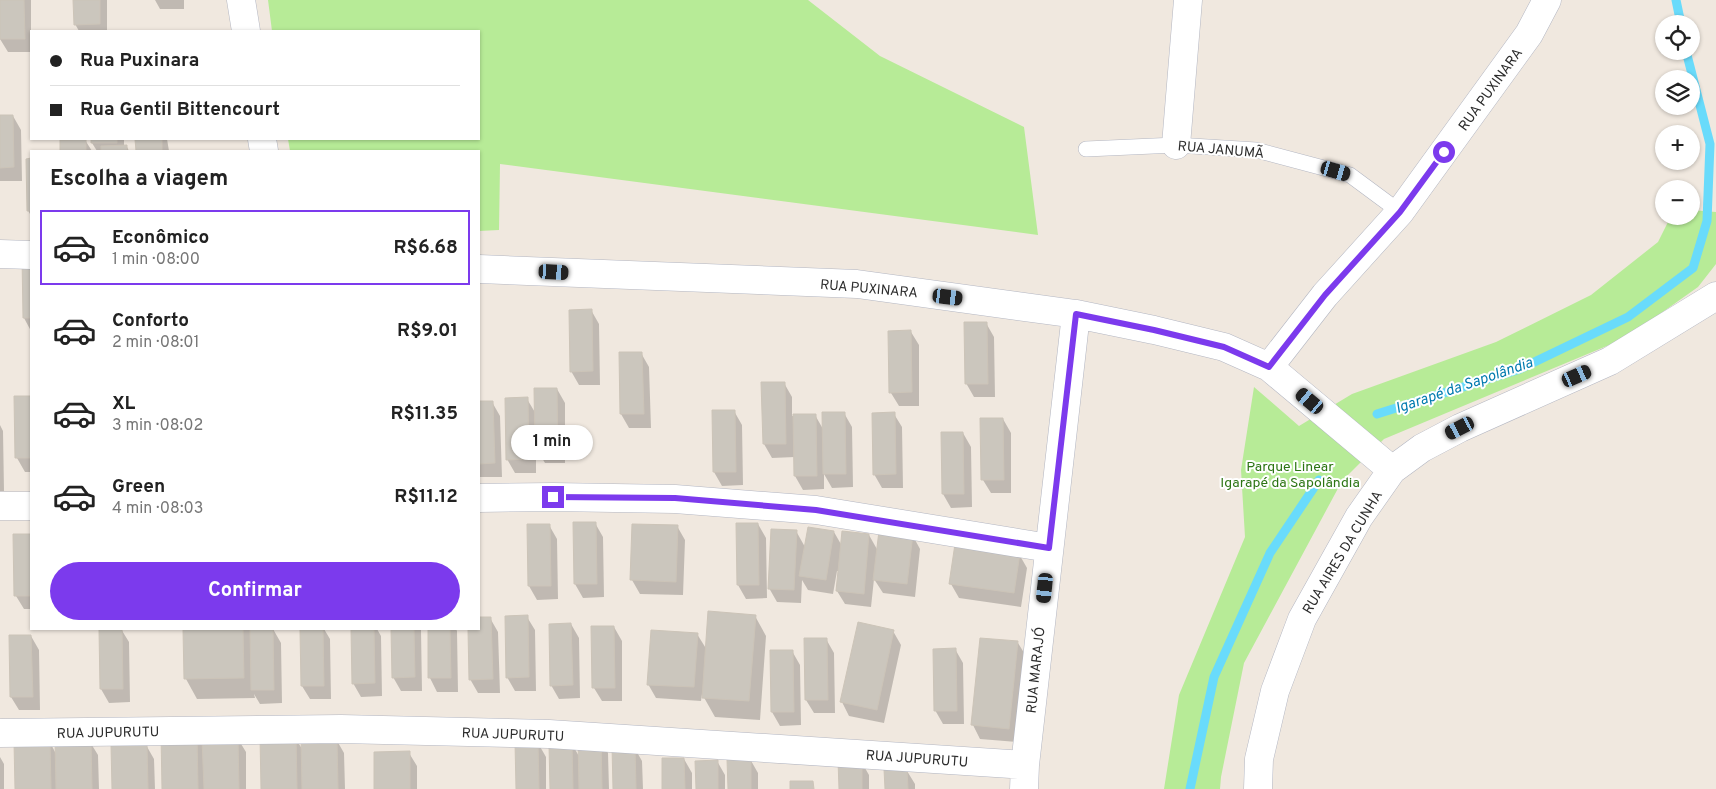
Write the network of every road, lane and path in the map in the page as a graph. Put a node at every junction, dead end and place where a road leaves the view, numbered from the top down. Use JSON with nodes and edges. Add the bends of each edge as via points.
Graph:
{"nodes":[{"id":1,"x":241,"y":0,"type":"edge"},
{"id":2,"x":1188,"y":0,"type":"edge"},
{"id":3,"x":1547,"y":0,"type":"edge"},
{"id":4,"x":246,"y":30,"type":"edge"},
{"id":5,"x":1176,"y":145,"type":"junction"},
{"id":6,"x":1086,"y":149,"type":"dead end"},
{"id":7,"x":1400,"y":212,"type":"junction"},
{"id":8,"x":0,"y":254,"type":"edge"},
{"id":9,"x":30,"y":254,"type":"edge"},
{"id":10,"x":480,"y":269,"type":"edge"},
{"id":11,"x":1716,"y":296,"type":"edge"},
{"id":12,"x":1076,"y":314,"type":"junction"},
{"id":13,"x":1269,"y":367,"type":"junction"},
{"id":14,"x":1392,"y":470,"type":"junction"},
{"id":15,"x":480,"y":498,"type":"edge"},
{"id":16,"x":0,"y":506,"type":"edge"},
{"id":17,"x":30,"y":506,"type":"edge"},
{"id":18,"x":1049,"y":548,"type":"junction"},
{"id":19,"x":0,"y":733,"type":"edge"},
{"id":20,"x":1024,"y":777,"type":"edge"},
{"id":21,"x":1258,"y":789,"type":"edge"}],
"edges":[{"from":1,"to":4,"type":"street"},
{"from":2,"to":5,"type":"street"},
{"from":3,"to":7,"type":"street","name":"RUA PUXINARA","via":[[1529,34]]},
{"from":5,"to":6,"type":"lane","name":"RUA JANUMÃ"},
{"from":5,"to":7,"type":"lane","name":"RUA JANUMÃ","via":[[1256,150],[1350,175]]},
{"from":7,"to":13,"type":"street","name":"RUA PUXINARA","via":[[1325,295]]},
{"from":8,"to":9,"type":"street"},
{"from":10,"to":12,"type":"street","name":"RUA PUXINARA","via":[[857,284]]},
{"from":11,"to":14,"type":"street","name":"RUA AIRES DA CUNHA","via":[[1610,362],[1460,428],[1422,448]]},
{"from":12,"to":13,"type":"street","name":"RUA PUXINARA","via":[[1224,347]]},
{"from":12,"to":18,"type":"street","name":"RUA MARAJÓ"},
{"from":13,"to":14,"type":"street"},
{"from":14,"to":21,"type":"street","name":"RUA AIRES DA CUNHA","via":[[1359,518],[1302,619],[1275,691],[1260,759]]},
{"from":15,"to":18,"type":"street","via":[[675,498],[816,510]]},
{"from":16,"to":17,"type":"street"},
{"from":18,"to":20,"type":"street","name":"RUA MARAJÓ"},
{"from":19,"to":20,"type":"street","name":"RUA JUPURUTU","via":[[341,729],[549,734]]}]}
